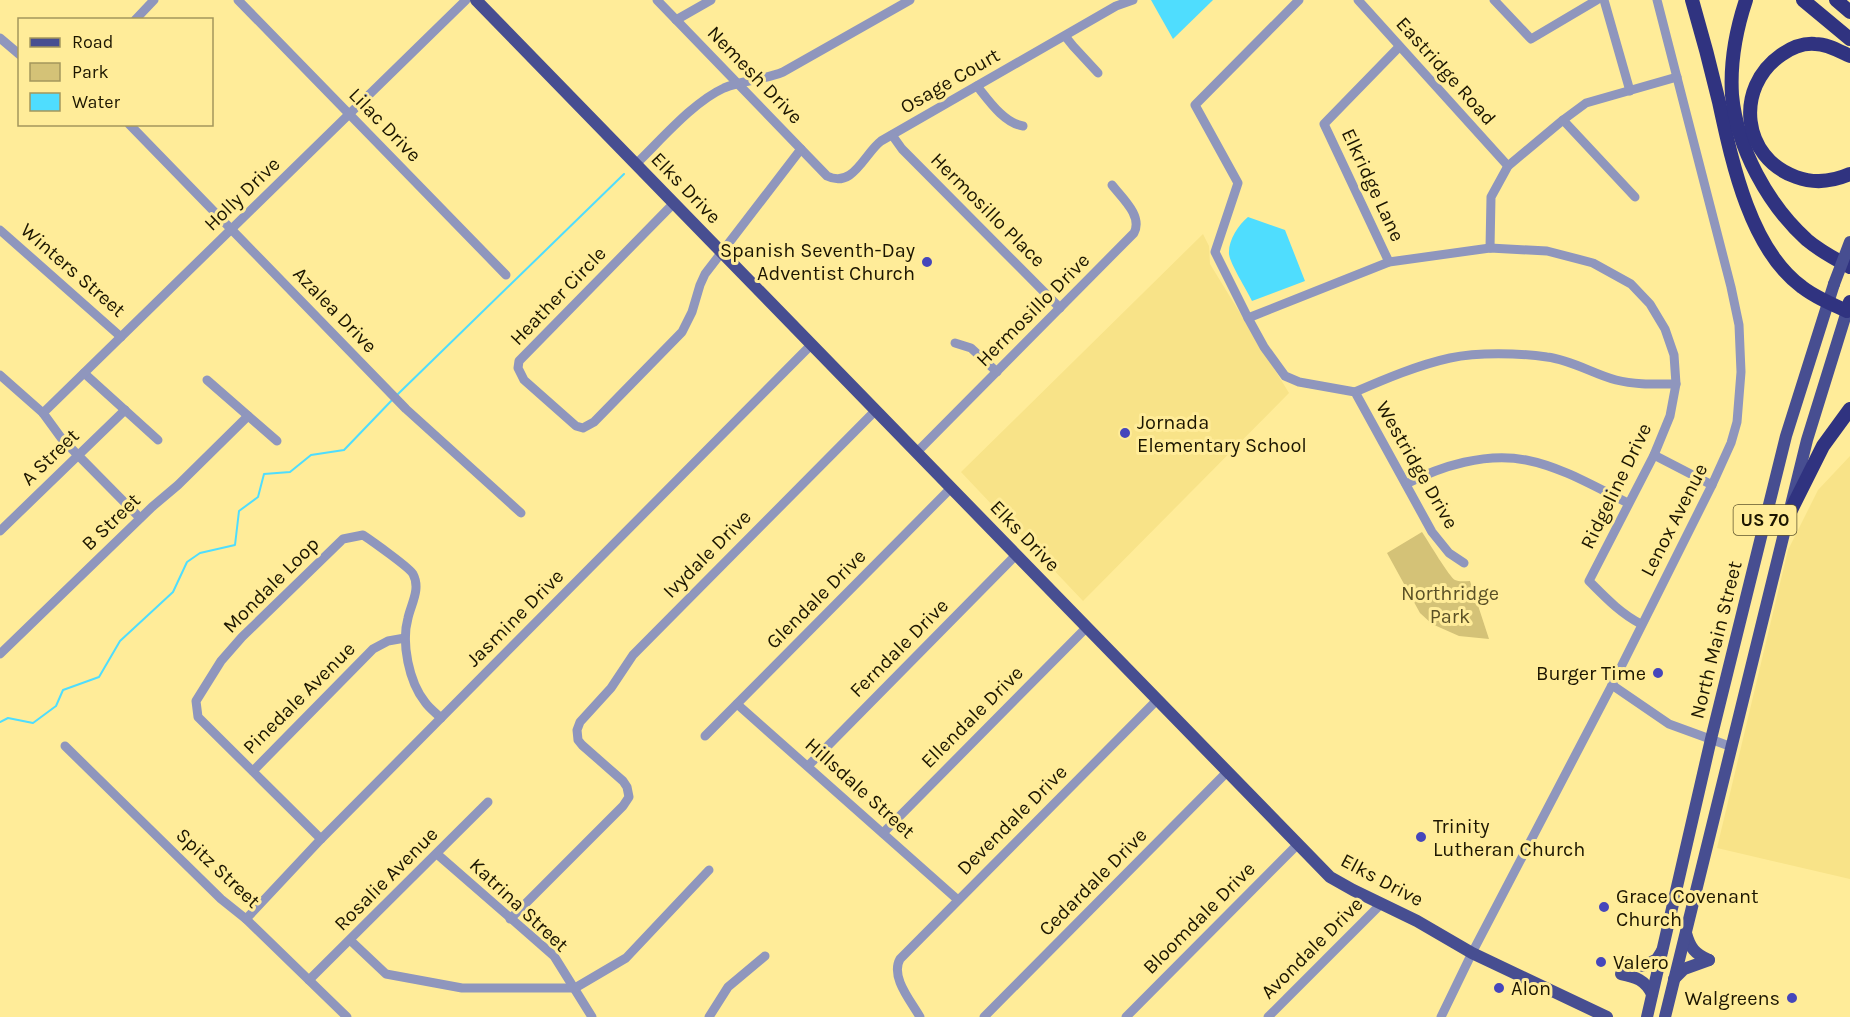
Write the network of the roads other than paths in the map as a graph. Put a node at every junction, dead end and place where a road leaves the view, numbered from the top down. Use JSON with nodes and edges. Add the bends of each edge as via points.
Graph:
{"nodes":[{"id":1,"x":154,"y":0,"type":"edge"},
{"id":2,"x":238,"y":0,"type":"edge"},
{"id":3,"x":466,"y":0,"type":"edge"},
{"id":4,"x":476,"y":0,"type":"edge"},
{"id":5,"x":657,"y":0,"type":"edge"},
{"id":6,"x":711,"y":0,"type":"edge"},
{"id":7,"x":910,"y":0,"type":"edge"},
{"id":8,"x":1133,"y":0,"type":"edge"},
{"id":9,"x":1299,"y":0,"type":"edge"},
{"id":10,"x":1358,"y":0,"type":"edge"},
{"id":11,"x":1494,"y":0,"type":"edge"},
{"id":12,"x":1596,"y":0,"type":"edge"},
{"id":13,"x":1604,"y":0,"type":"edge"},
{"id":14,"x":1658,"y":0,"type":"edge"},
{"id":15,"x":1692,"y":0,"type":"edge"},
{"id":16,"x":1746,"y":0,"type":"edge"},
{"id":17,"x":1803,"y":0,"type":"edge"},
{"id":18,"x":1836,"y":0,"type":"edge"},
{"id":19,"x":1850,"y":12,"type":"edge"},
{"id":20,"x":137,"y":18,"type":"edge"},
{"id":21,"x":676,"y":20,"type":"junction"},
{"id":22,"x":1065,"y":36,"type":"junction"},
{"id":23,"x":0,"y":38,"type":"edge"},
{"id":24,"x":1850,"y":39,"type":"edge"},
{"id":25,"x":1399,"y":47,"type":"junction"},
{"id":26,"x":18,"y":53,"type":"edge"},
{"id":27,"x":1850,"y":56,"type":"edge"},
{"id":28,"x":1098,"y":73,"type":"dead end"},
{"id":29,"x":1677,"y":77,"type":"junction"},
{"id":30,"x":738,"y":84,"type":"junction"},
{"id":31,"x":977,"y":86,"type":"junction"},
{"id":32,"x":1630,"y":91,"type":"junction"},
{"id":33,"x":350,"y":114,"type":"junction"},
{"id":34,"x":1563,"y":120,"type":"junction"},
{"id":35,"x":131,"y":126,"type":"edge"},
{"id":36,"x":1023,"y":126,"type":"dead end"},
{"id":37,"x":892,"y":135,"type":"junction"},
{"id":38,"x":801,"y":149,"type":"junction"},
{"id":39,"x":636,"y":164,"type":"junction"},
{"id":40,"x":1508,"y":166,"type":"junction"},
{"id":41,"x":1850,"y":174,"type":"edge"},
{"id":42,"x":1112,"y":185,"type":"dead end"},
{"id":43,"x":1635,"y":196,"type":"dead end"},
{"id":44,"x":674,"y":203,"type":"junction"},
{"id":45,"x":0,"y":230,"type":"edge"},
{"id":46,"x":231,"y":230,"type":"junction"},
{"id":47,"x":1850,"y":242,"type":"edge"},
{"id":48,"x":1490,"y":248,"type":"junction"},
{"id":49,"x":722,"y":252,"type":"junction"},
{"id":50,"x":1389,"y":262,"type":"junction"},
{"id":51,"x":1850,"y":267,"type":"edge"},
{"id":52,"x":506,"y":275,"type":"dead end"},
{"id":53,"x":1827,"y":303,"type":"junction"},
{"id":54,"x":1848,"y":306,"type":"edge"},
{"id":55,"x":1060,"y":308,"type":"junction"},
{"id":56,"x":1248,"y":318,"type":"junction"},
{"id":57,"x":121,"y":337,"type":"junction"},
{"id":58,"x":955,"y":343,"type":"dead end"},
{"id":59,"x":812,"y":344,"type":"junction"},
{"id":60,"x":997,"y":372,"type":"junction"},
{"id":61,"x":84,"y":373,"type":"junction"},
{"id":62,"x":1,"y":377,"type":"edge"},
{"id":63,"x":207,"y":380,"type":"dead end"},
{"id":64,"x":1676,"y":384,"type":"junction"},
{"id":65,"x":1355,"y":392,"type":"junction"},
{"id":66,"x":1850,"y":409,"type":"edge"},
{"id":67,"x":124,"y":410,"type":"junction"},
{"id":68,"x":876,"y":410,"type":"junction"},
{"id":69,"x":43,"y":413,"type":"junction"},
{"id":70,"x":248,"y":416,"type":"junction"},
{"id":71,"x":158,"y":440,"type":"dead end"},
{"id":72,"x":277,"y":441,"type":"dead end"},
{"id":73,"x":917,"y":452,"type":"junction"},
{"id":74,"x":78,"y":456,"type":"junction"},
{"id":75,"x":1654,"y":456,"type":"junction"},
{"id":76,"x":1406,"y":484,"type":"junction"},
{"id":77,"x":1712,"y":485,"type":"junction"},
{"id":78,"x":951,"y":488,"type":"junction"},
{"id":79,"x":1628,"y":503,"type":"junction"},
{"id":80,"x":521,"y":513,"type":"dead end"},
{"id":81,"x":1788,"y":516,"type":"junction"},
{"id":82,"x":140,"y":518,"type":"junction"},
{"id":83,"x":0,"y":531,"type":"edge"},
{"id":84,"x":1016,"y":555,"type":"junction"},
{"id":85,"x":1464,"y":563,"type":"dead end"},
{"id":86,"x":1641,"y":624,"type":"junction"},
{"id":87,"x":1086,"y":628,"type":"junction"},
{"id":88,"x":405,"y":638,"type":"junction"},
{"id":89,"x":0,"y":654,"type":"edge"},
{"id":90,"x":1612,"y":685,"type":"junction"},
{"id":91,"x":1157,"y":700,"type":"junction"},
{"id":92,"x":737,"y":704,"type":"junction"},
{"id":93,"x":441,"y":718,"type":"junction"},
{"id":94,"x":705,"y":736,"type":"dead end"},
{"id":95,"x":1711,"y":739,"type":"junction"},
{"id":96,"x":65,"y":746,"type":"dead end"},
{"id":97,"x":1732,"y":747,"type":"junction"},
{"id":98,"x":808,"y":766,"type":"junction"},
{"id":99,"x":253,"y":771,"type":"junction"},
{"id":100,"x":1227,"y":772,"type":"junction"},
{"id":101,"x":488,"y":802,"type":"dead end"},
{"id":102,"x":883,"y":833,"type":"junction"},
{"id":103,"x":321,"y":840,"type":"junction"},
{"id":104,"x":1298,"y":844,"type":"junction"},
{"id":105,"x":437,"y":854,"type":"junction"},
{"id":106,"x":709,"y":870,"type":"dead end"},
{"id":107,"x":958,"y":900,"type":"junction"},
{"id":108,"x":1380,"y":904,"type":"junction"},
{"id":109,"x":246,"y":919,"type":"junction"},
{"id":110,"x":510,"y":919,"type":"junction"},
{"id":111,"x":1686,"y":933,"type":"junction"},
{"id":112,"x":350,"y":940,"type":"junction"},
{"id":113,"x":1662,"y":950,"type":"junction"},
{"id":114,"x":1472,"y":953,"type":"junction"},
{"id":115,"x":765,"y":956,"type":"dead end"},
{"id":116,"x":1674,"y":979,"type":"junction"},
{"id":117,"x":309,"y":980,"type":"junction"},
{"id":118,"x":575,"y":988,"type":"junction"},
{"id":119,"x":1652,"y":994,"type":"junction"},
{"id":120,"x":347,"y":1017,"type":"edge"},
{"id":121,"x":592,"y":1017,"type":"edge"},
{"id":122,"x":709,"y":1017,"type":"edge"},
{"id":123,"x":920,"y":1017,"type":"edge"},
{"id":124,"x":984,"y":1017,"type":"edge"},
{"id":125,"x":1126,"y":1017,"type":"edge"},
{"id":126,"x":1268,"y":1017,"type":"edge"},
{"id":127,"x":1441,"y":1017,"type":"edge"},
{"id":128,"x":1606,"y":1017,"type":"edge"},
{"id":129,"x":1647,"y":1017,"type":"edge"},
{"id":130,"x":1665,"y":1017,"type":"edge"}],
"edges":[{"from":1,"to":20,"type":"street"},
{"from":2,"to":33,"type":"street","name":"Lilac Drive"},
{"from":3,"to":33,"type":"street","name":"Holly Drive"},
{"from":4,"to":39,"type":"main road","name":"Elks Drive"},
{"from":5,"to":21,"type":"street","name":"Nemesh Drive"},
{"from":6,"to":21,"type":"street"},
{"from":7,"to":30,"type":"street","via":[[783,72]]},
{"from":8,"to":22,"type":"street","name":"Osage Court"},
{"from":9,"to":56,"type":"street","name":"Westridge Drive","via":[[1195,105],[1238,183],[1215,252]]},
{"from":10,"to":25,"type":"street","name":"Eastridge Road"},
{"from":11,"to":12,"type":"street","via":[[1531,39]]},
{"from":13,"to":32,"type":"street"},
{"from":14,"to":29,"type":"street","name":"Lenox Avenue"},
{"from":15,"to":53,"type":"highway","via":[[1731,157],[1757,229],[1783,269],[1801,287]]},
{"from":16,"to":51,"type":"highway","via":[[1735,42],[1732,96],[1752,164],[1787,220],[1808,241]]},
{"from":17,"to":24,"type":"highway"},
{"from":18,"to":19,"type":"highway"},
{"from":21,"to":30,"type":"street","name":"Nemesh Drive"},
{"from":22,"to":28,"type":"street"},
{"from":22,"to":31,"type":"street","name":"Osage Court"},
{"from":23,"to":26,"type":"street"},
{"from":25,"to":40,"type":"street","name":"Eastridge Road"},
{"from":25,"to":50,"type":"street","name":"Elkridge Lane","via":[[1324,124]]},
{"from":27,"to":41,"type":"highway","via":[[1814,44],[1786,51],[1764,70],[1752,95],[1750,116],[1758,146],[1776,168],[1807,181],[1828,182]]},
{"from":29,"to":32,"type":"street"},
{"from":29,"to":77,"type":"street","name":"Lenox Avenue","via":[[1739,325],[1737,422]]},
{"from":30,"to":38,"type":"street","name":"Nemesh Drive"},
{"from":30,"to":39,"type":"street","via":[[700,102]]},
{"from":31,"to":36,"type":"street","via":[[1009,121]]},
{"from":31,"to":37,"type":"street","name":"Osage Court"},
{"from":32,"to":34,"type":"street","via":[[1586,104]]},
{"from":33,"to":46,"type":"street","name":"Holly Drive"},
{"from":33,"to":52,"type":"street","name":"Lilac Drive"},
{"from":34,"to":40,"type":"street"},
{"from":34,"to":43,"type":"street"},
{"from":35,"to":46,"type":"street","name":"Azalea Drive"},
{"from":37,"to":38,"type":"street","name":"Osage Court","via":[[873,148],[853,174],[840,179],[827,176]]},
{"from":37,"to":55,"type":"street","name":"Hermosillo Place"},
{"from":38,"to":49,"type":"street"},
{"from":39,"to":44,"type":"main road","name":"Elks Drive"},
{"from":40,"to":48,"type":"street","via":[[1491,197]]},
{"from":42,"to":55,"type":"street","name":"Hermosillo Drive","via":[[1134,214],[1136,230]]},
{"from":44,"to":49,"type":"main road","name":"Elks Drive"},
{"from":44,"to":49,"type":"street","name":"Heather Circle","via":[[520,358],[518,368],[524,380],[576,426],[591,425],[682,332],[702,279]]},
{"from":45,"to":57,"type":"street","name":"Winters Street"},
{"from":46,"to":57,"type":"street","name":"Holly Drive"},
{"from":46,"to":80,"type":"street","name":"Azalea Drive","via":[[406,409]]},
{"from":47,"to":53,"type":"main road","name":"North Main Street","number":"US 70","bridge":true},
{"from":48,"to":50,"type":"street","name":"Ridgeline Drive"},
{"from":48,"to":64,"type":"street","name":"Ridgeline Drive","via":[[1547,251],[1593,263],[1631,284],[1650,304],[1665,329],[1674,356]]},
{"from":49,"to":59,"type":"main road","name":"Elks Drive"},
{"from":50,"to":56,"type":"street","name":"Ridgeline Drive"},
{"from":53,"to":54,"type":"highway"},
{"from":53,"to":95,"type":"main road","name":"North Main Street","number":"US 70","via":[[1786,436]]},
{"from":54,"to":81,"type":"main road","name":"North Main Street","number":"US 70"},
{"from":55,"to":60,"type":"street","name":"Hermosillo Drive"},
{"from":56,"to":65,"type":"street","name":"Westridge Drive","via":[[1285,376]]},
{"from":57,"to":61,"type":"street","name":"Holly Drive"},
{"from":58,"to":60,"type":"street","via":[[971,348]]},
{"from":59,"to":68,"type":"main road","name":"Elks Drive"},
{"from":59,"to":93,"type":"street","name":"Jasmine Drive"},
{"from":60,"to":73,"type":"street","name":"Hermosillo Drive"},
{"from":61,"to":67,"type":"street"},
{"from":61,"to":69,"type":"street","name":"Holly Drive"},
{"from":62,"to":69,"type":"street"},
{"from":63,"to":70,"type":"street"},
{"from":64,"to":65,"type":"street","via":[[1616,380],[1548,357],[1500,354],[1451,358]]},
{"from":64,"to":75,"type":"street","name":"Ridgeline Drive","via":[[1670,416]]},
{"from":65,"to":76,"type":"street","name":"Westridge Drive"},
{"from":66,"to":81,"type":"highway","via":[[1823,446]]},
{"from":67,"to":71,"type":"street"},
{"from":67,"to":74,"type":"street","name":"A Street"},
{"from":68,"to":73,"type":"main road","name":"Elks Drive"},
{"from":68,"to":110,"type":"street","name":"Ivydale Drive","via":[[633,655],[611,688],[580,722],[573,734],[633,793]]},
{"from":69,"to":74,"type":"street"},
{"from":70,"to":72,"type":"street"},
{"from":70,"to":82,"type":"street","name":"B Street"},
{"from":73,"to":78,"type":"main road","name":"Elks Drive"},
{"from":74,"to":82,"type":"street"},
{"from":74,"to":83,"type":"street","name":"A Street"},
{"from":75,"to":77,"type":"street"},
{"from":75,"to":79,"type":"street","name":"Ridgeline Drive"},
{"from":76,"to":79,"type":"street","via":[[1457,464],[1512,458],[1568,474]]},
{"from":76,"to":85,"type":"street","name":"Westridge Drive","via":[[1432,532],[1449,553]]},
{"from":77,"to":86,"type":"street","name":"Lenox Avenue"},
{"from":78,"to":84,"type":"main road","name":"Elks Drive"},
{"from":78,"to":92,"type":"street","name":"Glendale Drive"},
{"from":79,"to":86,"type":"street","name":"Ridgeline Drive","via":[[1589,581],[1614,606]]},
{"from":81,"to":97,"type":"main road","name":"North Main Street","number":"US 70"},
{"from":82,"to":89,"type":"street","name":"B Street"},
{"from":84,"to":87,"type":"main road","name":"Elks Drive"},
{"from":84,"to":98,"type":"street","name":"Ferndale Drive"},
{"from":86,"to":90,"type":"street","name":"Lenox Avenue"},
{"from":87,"to":91,"type":"main road","name":"Elks Drive"},
{"from":87,"to":102,"type":"street","name":"Ellendale Drive"},
{"from":88,"to":93,"type":"street","name":"Mondale Loop","via":[[412,677],[424,701]]},
{"from":88,"to":99,"type":"street","name":"Pinedale Avenue","via":[[373,649]]},
{"from":88,"to":99,"type":"street","name":"Mondale Loop","via":[[417,588],[413,573],[363,535],[343,539],[242,637],[221,661],[196,701],[198,717]]},
{"from":90,"to":95,"type":"street","via":[[1669,724]]},
{"from":90,"to":114,"type":"street","name":"Lenox Avenue"},
{"from":91,"to":100,"type":"main road","name":"Elks Drive"},
{"from":91,"to":107,"type":"street","name":"Devendale Drive"},
{"from":92,"to":94,"type":"street","name":"Glendale Drive"},
{"from":92,"to":98,"type":"street","name":"Hillsdale Street"},
{"from":93,"to":103,"type":"street","name":"Jasmine Drive"},
{"from":95,"to":97,"type":"street"},
{"from":95,"to":113,"type":"main road","name":"North Main Street","number":"US 70"},
{"from":96,"to":109,"type":"street","name":"Spitz Street","via":[[220,899]]},
{"from":97,"to":111,"type":"main road","name":"North Main Street","number":"US 70"},
{"from":98,"to":102,"type":"street","name":"Hillsdale Street"},
{"from":99,"to":103,"type":"street","name":"Mondale Loop"},
{"from":100,"to":104,"type":"main road","name":"Elks Drive"},
{"from":100,"to":124,"type":"street","name":"Cedardale Drive"},
{"from":101,"to":105,"type":"street","name":"Rosalie Avenue"},
{"from":102,"to":107,"type":"street","name":"Hillsdale Street"},
{"from":103,"to":109,"type":"street","name":"Jasmine Drive"},
{"from":104,"to":108,"type":"main road","name":"Elks Drive","via":[[1330,877]]},
{"from":104,"to":125,"type":"street","name":"Bloomdale Drive"},
{"from":105,"to":110,"type":"street","name":"Katrina Street"},
{"from":105,"to":112,"type":"street","name":"Rosalie Avenue"},
{"from":106,"to":118,"type":"street","via":[[626,958]]},
{"from":107,"to":123,"type":"street","name":"Devendale Drive","via":[[897,967],[899,980]]},
{"from":108,"to":114,"type":"main road","name":"Elks Drive"},
{"from":108,"to":126,"type":"street","name":"Avondale Drive"},
{"from":109,"to":117,"type":"street","name":"Spitz Street"},
{"from":110,"to":118,"type":"street","name":"Katrina Street","via":[[554,957]]},
{"from":111,"to":116,"type":"main road","name":"North Main Street","number":"US 70"},
{"from":111,"to":116,"type":"main road","via":[[1690,947],[1709,960],[1684,969]]},
{"from":112,"to":117,"type":"street","name":"Rosalie Avenue"},
{"from":112,"to":118,"type":"street","via":[[386,974],[462,988]]},
{"from":113,"to":119,"type":"main road","name":"North Main Street","number":"US 70"},
{"from":113,"to":119,"type":"main road","via":[[1644,966],[1623,968],[1644,981]]},
{"from":114,"to":127,"type":"street","name":"Lenox Avenue"},
{"from":114,"to":128,"type":"main road","name":"Elks Drive"},
{"from":115,"to":122,"type":"street","via":[[728,987]]},
{"from":116,"to":130,"type":"main road","name":"North Main Street","number":"US 70"},
{"from":117,"to":120,"type":"street","name":"Spitz Street"},
{"from":118,"to":121,"type":"street","name":"Katrina Street"},
{"from":119,"to":129,"type":"main road","name":"North Main Street","number":"US 70"}]}
